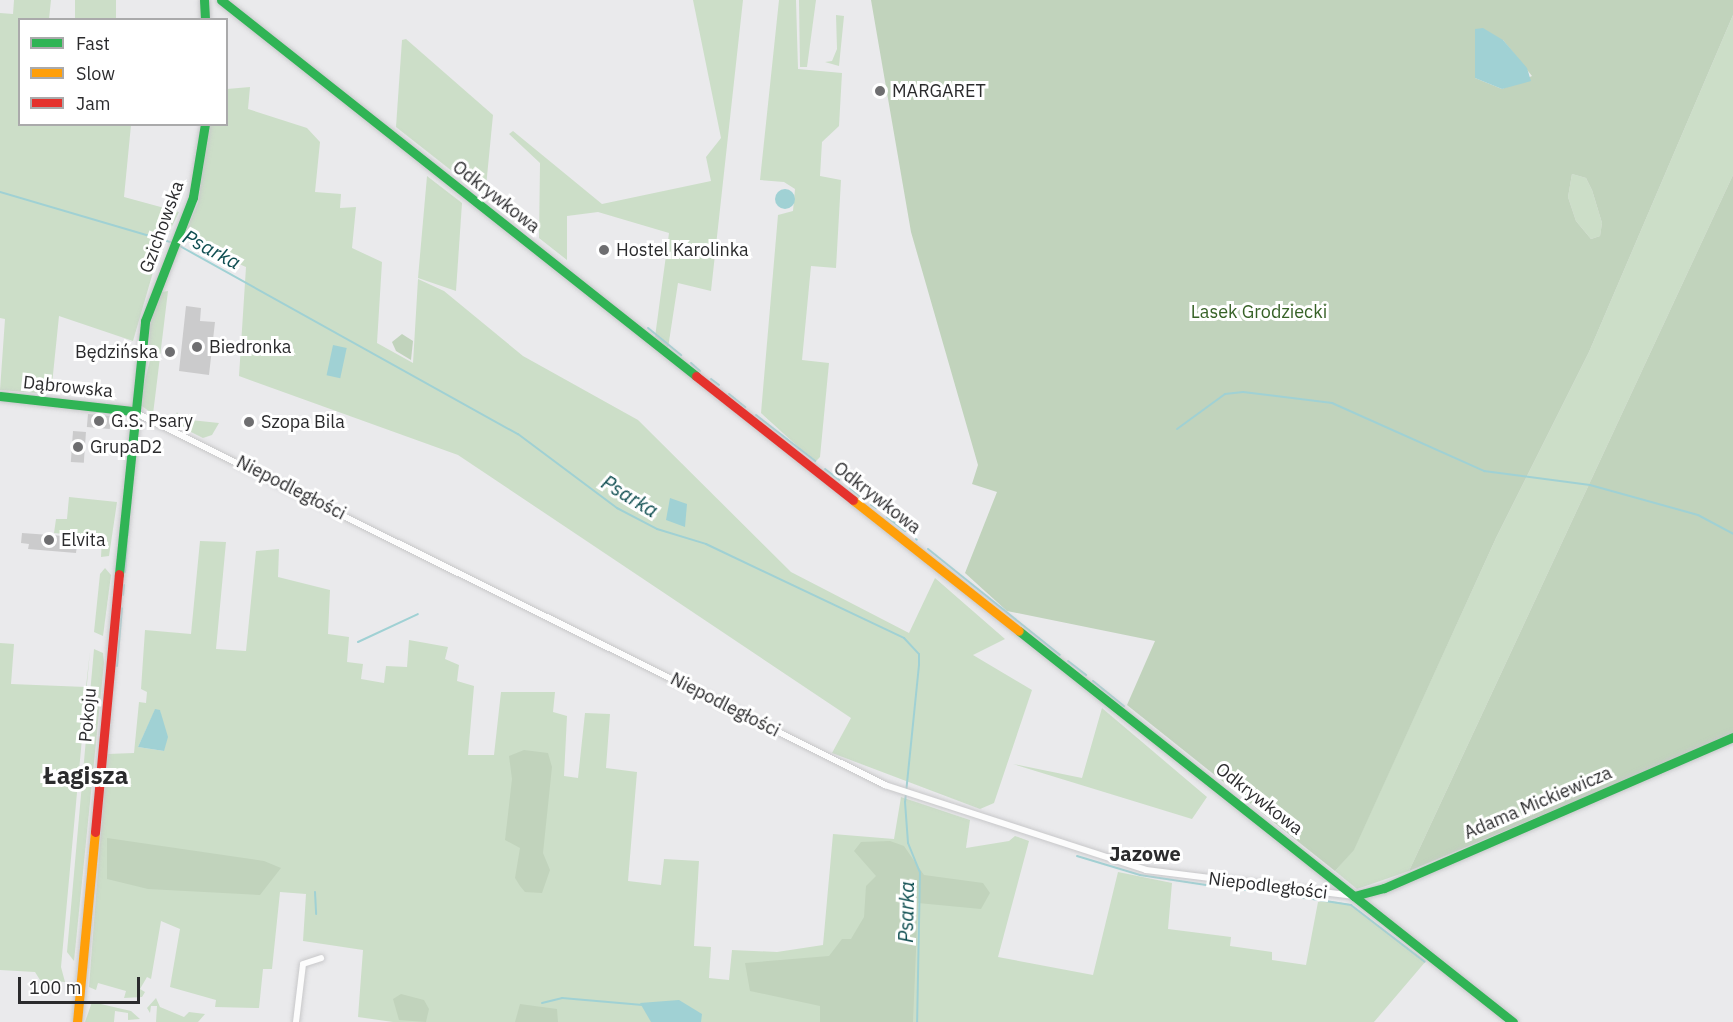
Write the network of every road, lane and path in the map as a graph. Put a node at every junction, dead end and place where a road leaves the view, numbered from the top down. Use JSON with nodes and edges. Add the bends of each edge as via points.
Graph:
{"nodes":[{"id":1,"x":204,"y":0,"type":"edge"},
{"id":2,"x":221,"y":0,"type":"edge"},
{"id":3,"x":205,"y":18,"type":"edge"},
{"id":4,"x":205,"y":126,"type":"edge"},
{"id":5,"x":0,"y":396,"type":"edge"},
{"id":6,"x":132,"y":411,"type":"junction"},
{"id":7,"x":1733,"y":737,"type":"edge"},
{"id":8,"x":1354,"y":896,"type":"junction"},
{"id":9,"x":321,"y":958,"type":"dead end"},
{"id":10,"x":77,"y":1022,"type":"edge"},
{"id":11,"x":296,"y":1022,"type":"edge"},
{"id":12,"x":1514,"y":1022,"type":"edge"}],
"edges":[{"from":1,"to":3,"type":"street"},
{"from":2,"to":8,"type":"street","name":"Odkrywkowa"},
{"from":4,"to":6,"type":"street","name":"Gzichowska","via":[[199,174],[145,321]]},
{"from":5,"to":6,"type":"street","name":"Dąbrowska"},
{"from":6,"to":8,"type":"street","name":"Niepodległości","via":[[898,789],[1146,870]]},
{"from":6,"to":10,"type":"street","name":"Pokoju"},
{"from":7,"to":8,"type":"street","name":"Adama Mickiewicza","via":[[1384,888]]},
{"from":8,"to":12,"type":"street","name":"Odkrywkowa"},
{"from":9,"to":11,"type":"street","via":[[303,964]]}]}
